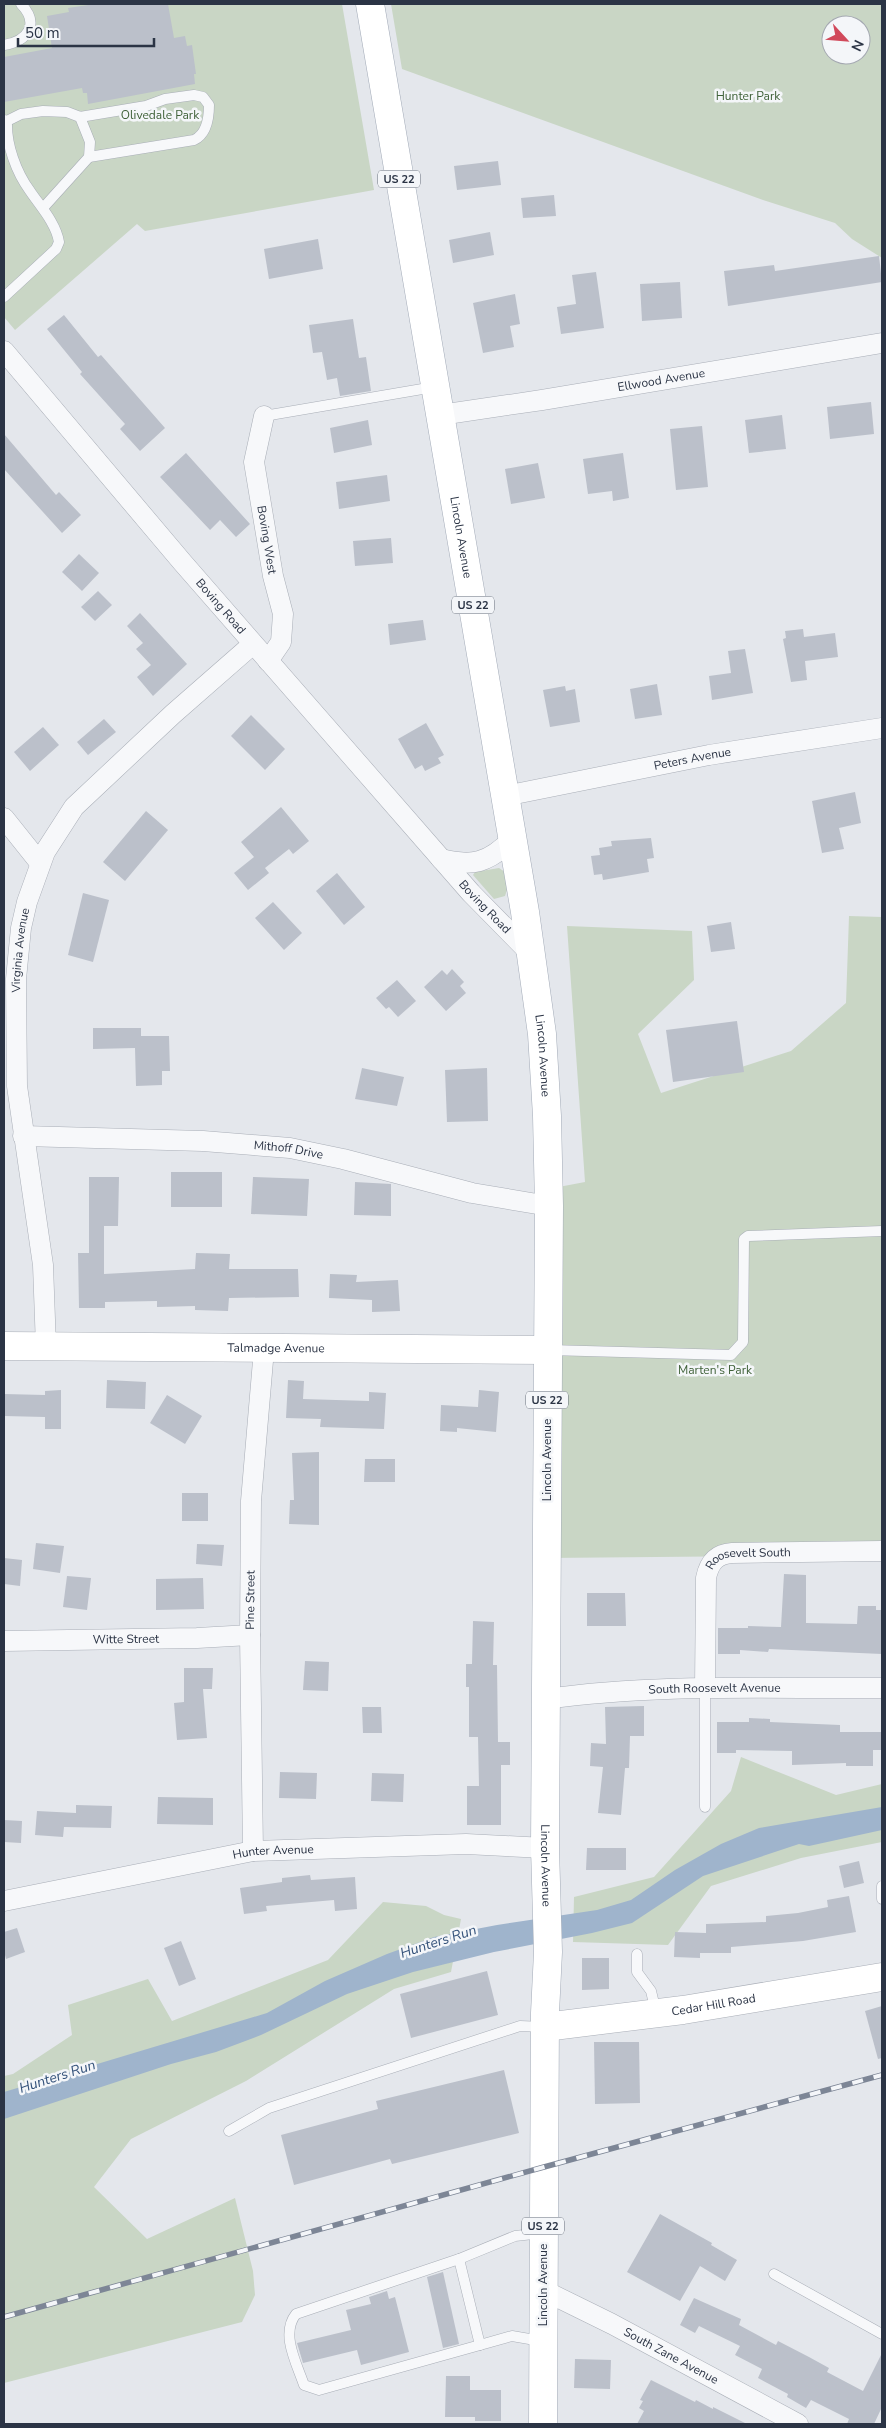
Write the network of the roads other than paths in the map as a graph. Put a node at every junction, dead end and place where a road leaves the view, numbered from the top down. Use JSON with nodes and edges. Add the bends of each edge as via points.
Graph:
{"nodes":[{"id":1,"x":21,"y":4,"type":"edge"},
{"id":2,"x":370,"y":4,"type":"edge"},
{"id":3,"x":4,"y":45,"type":"edge"},
{"id":4,"x":80,"y":117,"type":"junction"},
{"id":5,"x":5,"y":120,"type":"edge"},
{"id":6,"x":5,"y":133,"type":"edge"},
{"id":7,"x":89,"y":157,"type":"junction"},
{"id":8,"x":43,"y":208,"type":"junction"},
{"id":9,"x":4,"y":297,"type":"edge"},
{"id":10,"x":882,"y":343,"type":"edge"},
{"id":11,"x":4,"y":351,"type":"edge"},
{"id":12,"x":435,"y":387,"type":"junction"},
{"id":13,"x":440,"y":414,"type":"junction"},
{"id":14,"x":264,"y":416,"type":"joint"},
{"id":15,"x":254,"y":644,"type":"junction"},
{"id":16,"x":268,"y":661,"type":"junction"},
{"id":17,"x":882,"y":728,"type":"edge"},
{"id":18,"x":505,"y":796,"type":"junction"},
{"id":19,"x":4,"y":818,"type":"edge"},
{"id":20,"x":512,"y":839,"type":"junction"},
{"id":21,"x":441,"y":859,"type":"junction"},
{"id":22,"x":40,"y":863,"type":"junction"},
{"id":23,"x":531,"y":954,"type":"junction"},
{"id":24,"x":23,"y":1136,"type":"junction"},
{"id":25,"x":549,"y":1206,"type":"junction"},
{"id":26,"x":882,"y":1231,"type":"edge"},
{"id":27,"x":4,"y":1346,"type":"edge"},
{"id":28,"x":46,"y":1347,"type":"junction"},
{"id":29,"x":264,"y":1349,"type":"junction"},
{"id":30,"x":548,"y":1350,"type":"junction"},
{"id":31,"x":882,"y":1551,"type":"edge"},
{"id":32,"x":250,"y":1635,"type":"junction"},
{"id":33,"x":4,"y":1640,"type":"edge"},
{"id":34,"x":705,"y":1688,"type":"junction"},
{"id":35,"x":882,"y":1688,"type":"edge"},
{"id":36,"x":546,"y":1699,"type":"junction"},
{"id":37,"x":705,"y":1806,"type":"dead end"},
{"id":38,"x":546,"y":1848,"type":"junction"},
{"id":39,"x":253,"y":1851,"type":"junction"},
{"id":40,"x":882,"y":1886,"type":"edge"},
{"id":41,"x":882,"y":1899,"type":"edge"},
{"id":42,"x":4,"y":1901,"type":"edge"},
{"id":43,"x":636,"y":1954,"type":"dead end"},
{"id":44,"x":882,"y":1977,"type":"edge"},
{"id":45,"x":657,"y":2013,"type":"junction"},
{"id":46,"x":545,"y":2027,"type":"junction"},
{"id":47,"x":229,"y":2131,"type":"dead end"},
{"id":48,"x":543,"y":2233,"type":"junction"},
{"id":49,"x":459,"y":2259,"type":"junction"},
{"id":50,"x":774,"y":2274,"type":"dead end"},
{"id":51,"x":543,"y":2290,"type":"junction"},
{"id":52,"x":882,"y":2334,"type":"edge"},
{"id":53,"x":543,"y":2341,"type":"junction"},
{"id":54,"x":480,"y":2345,"type":"junction"},
{"id":55,"x":543,"y":2424,"type":"edge"},
{"id":56,"x":798,"y":2424,"type":"edge"}],
"edges":[{"from":1,"to":3,"type":"lane","via":[[30,13],[31,24],[27,34],[16,43]]},
{"from":2,"to":12,"type":"main road","number":"US 22"},
{"from":4,"to":5,"type":"lane","via":[[67,112],[43,111]]},
{"from":4,"to":7,"type":"lane","via":[[90,142]]},
{"from":4,"to":7,"type":"lane","via":[[194,95],[202,97],[209,105],[208,121],[201,135],[194,140]]},
{"from":5,"to":6,"type":"lane"},
{"from":6,"to":8,"type":"lane","via":[[17,169]]},
{"from":7,"to":8,"type":"lane"},
{"from":8,"to":9,"type":"lane","via":[[58,237],[58,246]]},
{"from":10,"to":13,"type":"street","name":"Ellwood Avenue"},
{"from":11,"to":15,"type":"street","name":"Boving Road"},
{"from":12,"to":13,"type":"main road","number":"US 22"},
{"from":12,"to":14,"type":"lane"},
{"from":13,"to":18,"type":"main road","name":"Lincoln Avenue","number":"US 22"},
{"from":14,"to":16,"type":"street","name":"Boving West","via":[[254,462],[273,576],[283,614],[281,642]]},
{"from":15,"to":16,"type":"street","name":"Boving Road"},
{"from":15,"to":22,"type":"street","name":"Virginia Avenue","via":[[74,807]]},
{"from":16,"to":21,"type":"street","name":"Boving Road"},
{"from":17,"to":18,"type":"street","name":"Peters Avenue","via":[[709,755]]},
{"from":18,"to":20,"type":"main road","name":"Lincoln Avenue","number":"US 22"},
{"from":19,"to":22,"type":"street"},
{"from":20,"to":21,"type":"street","name":"Boving Road","via":[[500,852],[477,863],[460,864]]},
{"from":20,"to":23,"type":"main road","name":"Lincoln Avenue","number":"US 22"},
{"from":21,"to":23,"type":"street","name":"Boving Road"},
{"from":22,"to":24,"type":"street","name":"Virginia Avenue","via":[[21,928],[16,979],[17,1086]]},
{"from":23,"to":25,"type":"main road","name":"Lincoln Avenue","number":"US 22","via":[[542,1034]]},
{"from":24,"to":25,"type":"street","name":"Mithoff Drive","via":[[203,1141],[290,1148],[472,1193]]},
{"from":24,"to":28,"type":"street","name":"Virginia Avenue","via":[[43,1265]]},
{"from":25,"to":30,"type":"main road","name":"Lincoln Avenue","number":"US 22"},
{"from":26,"to":30,"type":"lane","via":[[748,1236],[744,1240],[743,1342],[731,1355]]},
{"from":27,"to":28,"type":"main road","name":"Talmadge Avenue"},
{"from":28,"to":29,"type":"main road","name":"Talmadge Avenue"},
{"from":29,"to":30,"type":"main road","name":"Talmadge Avenue"},
{"from":29,"to":32,"type":"street","name":"Pine Street","via":[[251,1502]]},
{"from":30,"to":36,"type":"main road","name":"Lincoln Avenue","number":"US 22"},
{"from":31,"to":34,"type":"street","name":"Roosevelt South","via":[[732,1553],[714,1558],[706,1578]]},
{"from":32,"to":33,"type":"street","name":"Witte Street"},
{"from":32,"to":39,"type":"street","name":"Pine Street"},
{"from":34,"to":35,"type":"street","name":"South Roosevelt Avenue"},
{"from":34,"to":36,"type":"street","name":"South Roosevelt Avenue","via":[[598,1692]]},
{"from":34,"to":37,"type":"lane"},
{"from":36,"to":38,"type":"main road","name":"Lincoln Avenue","number":"US 22"},
{"from":38,"to":39,"type":"street","name":"Hunter Avenue","via":[[466,1844]]},
{"from":38,"to":46,"type":"main road","name":"Lincoln Avenue","number":"US 22","via":[[548,1952]]},
{"from":39,"to":42,"type":"street","name":"Hunter Avenue"},
{"from":40,"to":41,"type":"lane"},
{"from":43,"to":45,"type":"lane","via":[[637,1972],[651,1991]]},
{"from":44,"to":45,"type":"main road","name":"Cedar Hill Road"},
{"from":45,"to":46,"type":"main road","name":"Cedar Hill Road"},
{"from":46,"to":47,"type":"lane","via":[[520,2026],[322,2090],[269,2108]]},
{"from":46,"to":48,"type":"main road","name":"Lincoln Avenue","number":"US 22"},
{"from":48,"to":49,"type":"lane","via":[[515,2236]]},
{"from":48,"to":51,"type":"main road","name":"Lincoln Avenue","number":"US 22"},
{"from":49,"to":54,"type":"lane"},
{"from":49,"to":54,"type":"lane","via":[[296,2314],[290,2322],[289,2337],[304,2385],[319,2390]]},
{"from":50,"to":52,"type":"lane"},
{"from":51,"to":53,"type":"main road","name":"Lincoln Avenue","number":"US 22"},
{"from":51,"to":56,"type":"street","name":"South Zane Avenue"},
{"from":53,"to":54,"type":"lane","via":[[512,2336]]},
{"from":53,"to":55,"type":"main road","name":"Lincoln Avenue","number":"US 22"}]}
